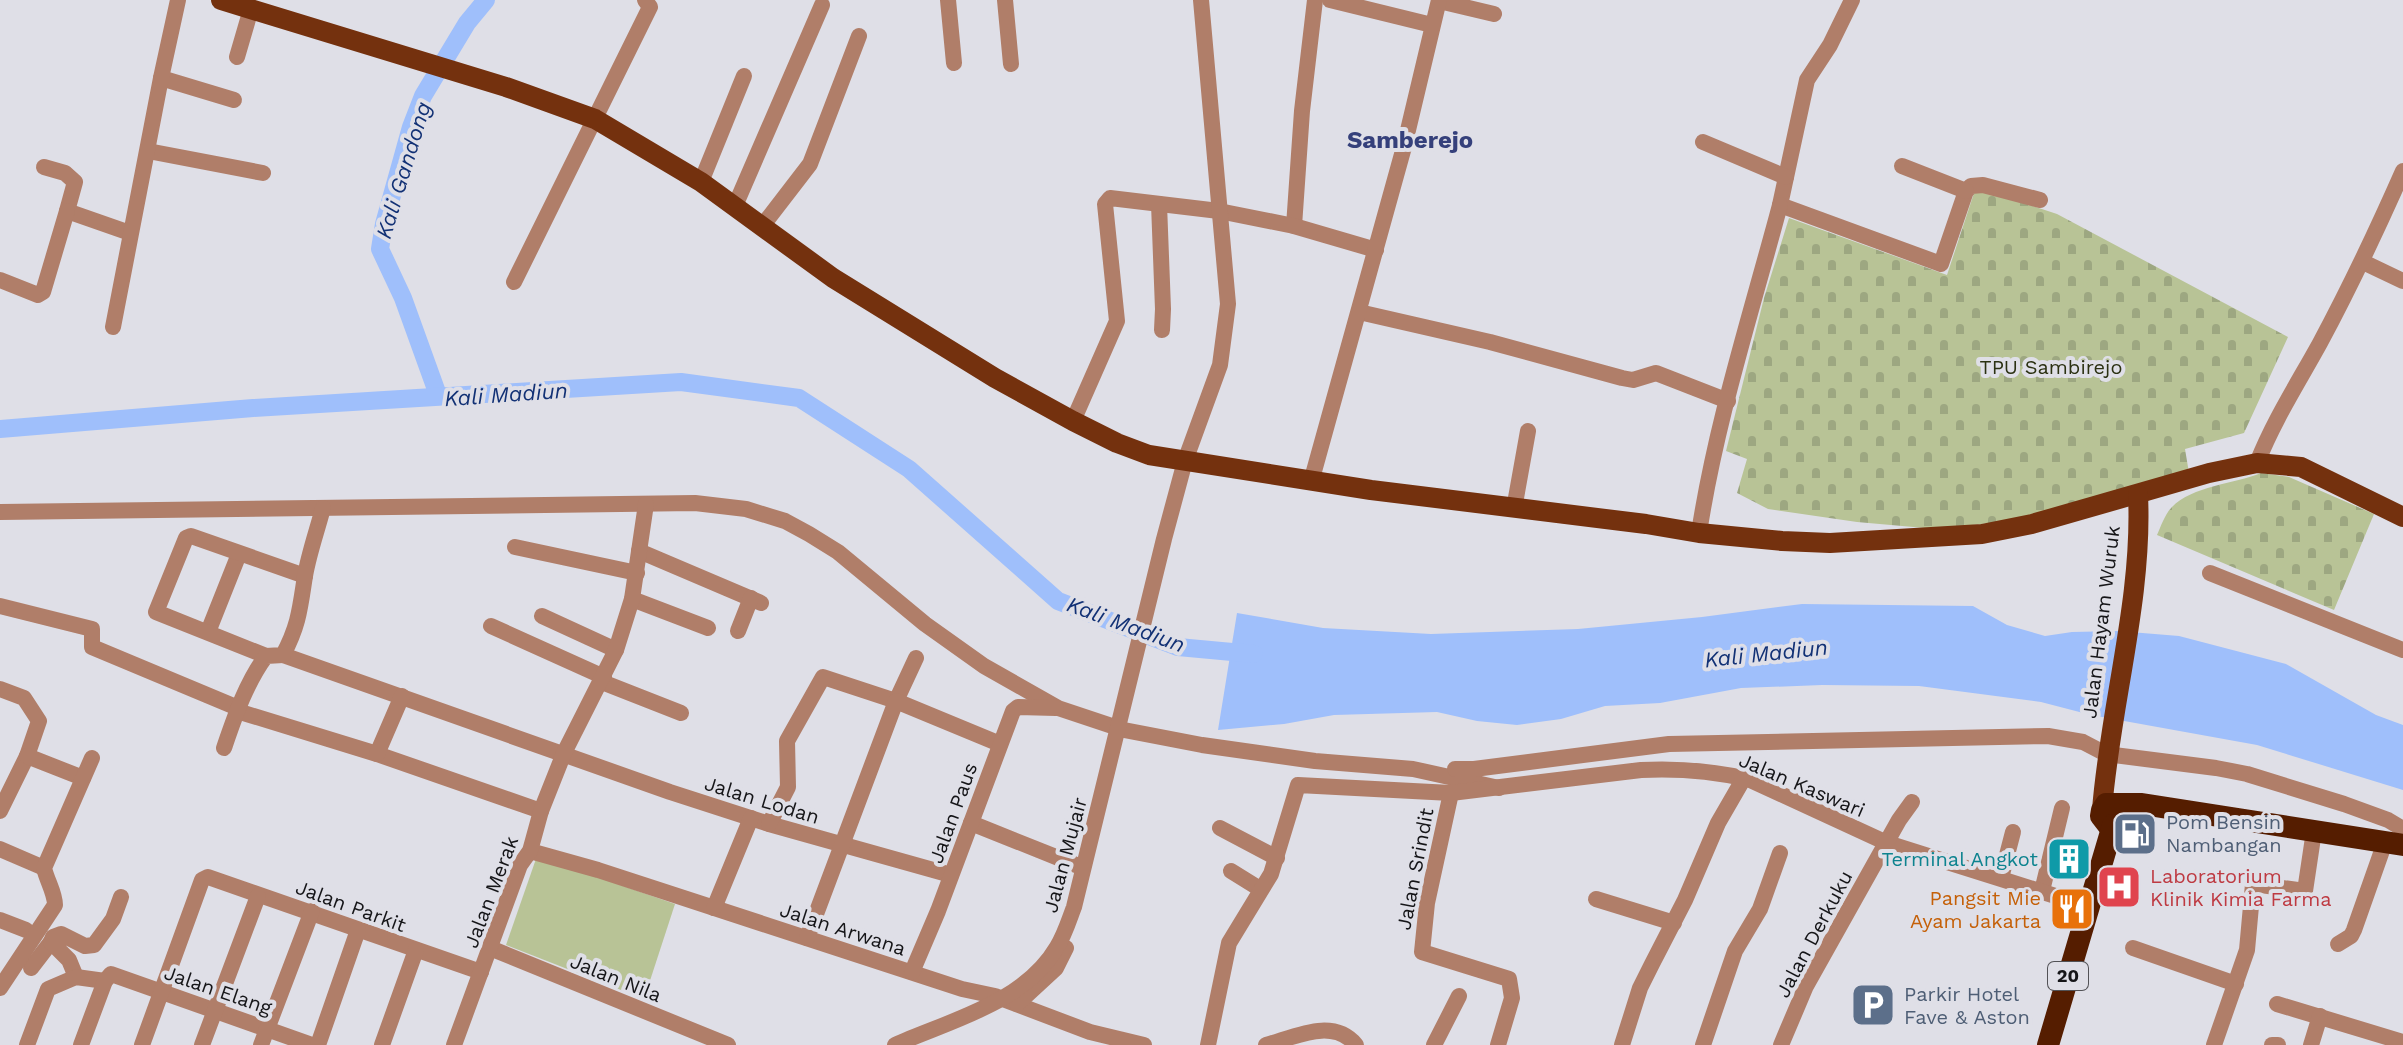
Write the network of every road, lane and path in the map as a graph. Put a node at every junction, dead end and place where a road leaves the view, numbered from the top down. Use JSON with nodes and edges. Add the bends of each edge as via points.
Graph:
{"nodes":[{"id":1,"x":178,"y":0,"type":"edge"},
{"id":2,"x":221,"y":0,"type":"edge"},
{"id":3,"x":645,"y":0,"type":"edge"},
{"id":4,"x":948,"y":0,"type":"edge"},
{"id":5,"x":1005,"y":0,"type":"edge"},
{"id":6,"x":1201,"y":0,"type":"edge"},
{"id":7,"x":1315,"y":0,"type":"edge"},
{"id":8,"x":1330,"y":0,"type":"edge"},
{"id":9,"x":1439,"y":0,"type":"edge"},
{"id":10,"x":1852,"y":0,"type":"edge"},
{"id":11,"x":822,"y":5,"type":"dead end"},
{"id":12,"x":251,"y":9,"type":"junction"},
{"id":13,"x":1494,"y":14,"type":"dead end"},
{"id":14,"x":1432,"y":25,"type":"junction"},
{"id":15,"x":859,"y":36,"type":"dead end"},
{"id":16,"x":237,"y":57,"type":"dead end"},
{"id":17,"x":954,"y":63,"type":"dead end"},
{"id":18,"x":1011,"y":64,"type":"dead end"},
{"id":19,"x":744,"y":76,"type":"dead end"},
{"id":20,"x":161,"y":78,"type":"junction"},
{"id":21,"x":234,"y":100,"type":"dead end"},
{"id":22,"x":595,"y":119,"type":"junction"},
{"id":23,"x":1703,"y":142,"type":"dead end"},
{"id":24,"x":148,"y":151,"type":"junction"},
{"id":25,"x":1902,"y":166,"type":"dead end"},
{"id":26,"x":44,"y":167,"type":"dead end"},
{"id":27,"x":2403,"y":171,"type":"edge"},
{"id":28,"x":263,"y":173,"type":"dead end"},
{"id":29,"x":1786,"y":177,"type":"junction"},
{"id":30,"x":701,"y":182,"type":"junction"},
{"id":31,"x":1966,"y":191,"type":"junction"},
{"id":32,"x":2040,"y":200,"type":"dead end"},
{"id":33,"x":1159,"y":204,"type":"junction"},
{"id":34,"x":1780,"y":205,"type":"junction"},
{"id":35,"x":735,"y":206,"type":"junction"},
{"id":36,"x":67,"y":211,"type":"junction"},
{"id":37,"x":1219,"y":211,"type":"junction"},
{"id":38,"x":763,"y":225,"type":"junction"},
{"id":39,"x":1294,"y":226,"type":"junction"},
{"id":40,"x":130,"y":233,"type":"junction"},
{"id":41,"x":1376,"y":250,"type":"junction"},
{"id":42,"x":2363,"y":262,"type":"junction"},
{"id":43,"x":0,"y":280,"type":"edge"},
{"id":44,"x":2403,"y":281,"type":"edge"},
{"id":45,"x":514,"y":282,"type":"dead end"},
{"id":46,"x":1359,"y":312,"type":"junction"},
{"id":47,"x":113,"y":327,"type":"dead end"},
{"id":48,"x":1162,"y":330,"type":"dead end"},
{"id":49,"x":1728,"y":401,"type":"junction"},
{"id":50,"x":1073,"y":421,"type":"junction"},
{"id":51,"x":1528,"y":431,"type":"dead end"},
{"id":52,"x":1185,"y":461,"type":"junction"},
{"id":53,"x":2257,"y":463,"type":"junction"},
{"id":54,"x":1311,"y":482,"type":"junction"},
{"id":55,"x":2138,"y":495,"type":"junction"},
{"id":56,"x":646,"y":504,"type":"junction"},
{"id":57,"x":323,"y":508,"type":"junction"},
{"id":58,"x":1514,"y":509,"type":"junction"},
{"id":59,"x":0,"y":512,"type":"edge"},
{"id":60,"x":2403,"y":517,"type":"edge"},
{"id":61,"x":1699,"y":533,"type":"junction"},
{"id":62,"x":515,"y":547,"type":"dead end"},
{"id":63,"x":639,"y":551,"type":"junction"},
{"id":64,"x":239,"y":554,"type":"junction"},
{"id":65,"x":637,"y":573,"type":"junction"},
{"id":66,"x":2210,"y":573,"type":"dead end"},
{"id":67,"x":305,"y":576,"type":"junction"},
{"id":68,"x":632,"y":599,"type":"junction"},
{"id":69,"x":0,"y":606,"type":"edge"},
{"id":70,"x":542,"y":616,"type":"dead end"},
{"id":71,"x":491,"y":626,"type":"dead end"},
{"id":72,"x":708,"y":628,"type":"dead end"},
{"id":73,"x":738,"y":631,"type":"dead end"},
{"id":74,"x":208,"y":632,"type":"junction"},
{"id":75,"x":616,"y":650,"type":"junction"},
{"id":76,"x":2403,"y":650,"type":"edge"},
{"id":77,"x":275,"y":655,"type":"junction"},
{"id":78,"x":916,"y":658,"type":"dead end"},
{"id":79,"x":603,"y":679,"type":"junction"},
{"id":80,"x":0,"y":689,"type":"edge"},
{"id":81,"x":402,"y":696,"type":"junction"},
{"id":82,"x":896,"y":701,"type":"junction"},
{"id":83,"x":1058,"y":708,"type":"junction"},
{"id":84,"x":237,"y":710,"type":"junction"},
{"id":85,"x":681,"y":713,"type":"dead end"},
{"id":86,"x":1120,"y":727,"type":"junction"},
{"id":87,"x":1000,"y":744,"type":"junction"},
{"id":88,"x":224,"y":748,"type":"dead end"},
{"id":89,"x":2110,"y":750,"type":"junction"},
{"id":90,"x":564,"y":753,"type":"junction"},
{"id":91,"x":377,"y":754,"type":"junction"},
{"id":92,"x":27,"y":756,"type":"junction"},
{"id":93,"x":92,"y":758,"type":"dead end"},
{"id":94,"x":1413,"y":769,"type":"junction"},
{"id":95,"x":83,"y":778,"type":"junction"},
{"id":96,"x":1744,"y":778,"type":"junction"},
{"id":97,"x":1499,"y":788,"type":"junction"},
{"id":98,"x":1451,"y":793,"type":"junction"},
{"id":99,"x":1912,"y":802,"type":"dead end"},
{"id":100,"x":2062,"y":808,"type":"dead end"},
{"id":101,"x":0,"y":811,"type":"edge"},
{"id":102,"x":541,"y":811,"type":"junction"},
{"id":103,"x":2111,"y":814,"type":"junction"},
{"id":104,"x":751,"y":818,"type":"junction"},
{"id":105,"x":971,"y":823,"type":"junction"},
{"id":106,"x":769,"y":824,"type":"junction"},
{"id":107,"x":1220,"y":828,"type":"dead end"},
{"id":108,"x":2314,"y":831,"type":"junction"},
{"id":109,"x":2013,"y":832,"type":"dead end"},
{"id":110,"x":2397,"y":838,"type":"edge"},
{"id":111,"x":1887,"y":843,"type":"junction"},
{"id":112,"x":841,"y":845,"type":"junction"},
{"id":113,"x":0,"y":849,"type":"edge"},
{"id":114,"x":530,"y":851,"type":"junction"},
{"id":115,"x":1780,"y":853,"type":"dead end"},
{"id":116,"x":1277,"y":858,"type":"junction"},
{"id":117,"x":1076,"y":865,"type":"junction"},
{"id":118,"x":44,"y":868,"type":"junction"},
{"id":119,"x":1231,"y":871,"type":"dead end"},
{"id":120,"x":951,"y":875,"type":"junction"},
{"id":121,"x":2001,"y":878,"type":"junction"},
{"id":122,"x":1260,"y":889,"type":"junction"},
{"id":123,"x":2042,"y":891,"type":"junction"},
{"id":124,"x":258,"y":896,"type":"junction"},
{"id":125,"x":121,"y":897,"type":"dead end"},
{"id":126,"x":1596,"y":899,"type":"dead end"},
{"id":127,"x":2087,"y":906,"type":"junction"},
{"id":128,"x":714,"y":908,"type":"junction"},
{"id":129,"x":312,"y":911,"type":"junction"},
{"id":130,"x":0,"y":920,"type":"edge"},
{"id":131,"x":1674,"y":923,"type":"junction"},
{"id":132,"x":26,"y":930,"type":"dead end"},
{"id":133,"x":358,"y":930,"type":"junction"},
{"id":134,"x":807,"y":938,"type":"junction"},
{"id":135,"x":51,"y":942,"type":"junction"},
{"id":136,"x":2338,"y":944,"type":"dead end"},
{"id":137,"x":490,"y":948,"type":"junction"},
{"id":138,"x":2133,"y":948,"type":"dead end"},
{"id":139,"x":416,"y":950,"type":"junction"},
{"id":140,"x":31,"y":968,"type":"dead end"},
{"id":141,"x":481,"y":972,"type":"junction"},
{"id":142,"x":912,"y":972,"type":"junction"},
{"id":143,"x":76,"y":977,"type":"junction"},
{"id":144,"x":108,"y":978,"type":"junction"},
{"id":145,"x":2236,"y":984,"type":"junction"},
{"id":146,"x":0,"y":988,"type":"edge"},
{"id":147,"x":162,"y":992,"type":"junction"},
{"id":148,"x":1459,"y":996,"type":"dead end"},
{"id":149,"x":1005,"y":1000,"type":"junction"},
{"id":150,"x":2277,"y":1004,"type":"dead end"},
{"id":151,"x":215,"y":1011,"type":"junction"},
{"id":152,"x":2320,"y":1016,"type":"junction"},
{"id":153,"x":266,"y":1028,"type":"junction"},
{"id":154,"x":1087,"y":1038,"type":"edge"},
{"id":155,"x":2403,"y":1042,"type":"edge"},
{"id":156,"x":27,"y":1045,"type":"edge"},
{"id":157,"x":81,"y":1045,"type":"edge"},
{"id":158,"x":142,"y":1045,"type":"edge"},
{"id":159,"x":202,"y":1045,"type":"edge"},
{"id":160,"x":261,"y":1045,"type":"edge"},
{"id":161,"x":315,"y":1045,"type":"edge"},
{"id":162,"x":382,"y":1045,"type":"edge"},
{"id":163,"x":454,"y":1045,"type":"edge"},
{"id":164,"x":728,"y":1045,"type":"edge"},
{"id":165,"x":897,"y":1045,"type":"edge"},
{"id":166,"x":1144,"y":1045,"type":"edge"},
{"id":167,"x":1208,"y":1045,"type":"edge"},
{"id":168,"x":1266,"y":1045,"type":"edge"},
{"id":169,"x":1356,"y":1045,"type":"edge"},
{"id":170,"x":1434,"y":1045,"type":"edge"},
{"id":171,"x":1498,"y":1045,"type":"edge"},
{"id":172,"x":1622,"y":1045,"type":"edge"},
{"id":173,"x":1703,"y":1045,"type":"edge"},
{"id":174,"x":1781,"y":1045,"type":"edge"},
{"id":175,"x":2048,"y":1045,"type":"edge"},
{"id":176,"x":2214,"y":1045,"type":"edge"},
{"id":177,"x":2311,"y":1045,"type":"edge"}],
"edges":[{"from":1,"to":20,"type":"street"},
{"from":2,"to":12,"type":"main road"},
{"from":3,"to":22,"type":"street","via":[[650,7]]},
{"from":4,"to":17,"type":"street"},
{"from":5,"to":18,"type":"street"},
{"from":6,"to":37,"type":"street","name":"Jalan Mujair"},
{"from":7,"to":39,"type":"street"},
{"from":8,"to":14,"type":"street"},
{"from":9,"to":13,"type":"street"},
{"from":9,"to":14,"type":"street"},
{"from":10,"to":29,"type":"street","via":[[1807,80]]},
{"from":11,"to":35,"type":"street"},
{"from":12,"to":16,"type":"street"},
{"from":12,"to":22,"type":"main road"},
{"from":14,"to":41,"type":"street"},
{"from":15,"to":38,"type":"street","via":[[810,164]]},
{"from":19,"to":30,"type":"street"},
{"from":20,"to":21,"type":"street"},
{"from":20,"to":24,"type":"street"},
{"from":22,"to":30,"type":"main road"},
{"from":22,"to":45,"type":"street"},
{"from":23,"to":29,"type":"street"},
{"from":24,"to":28,"type":"street"},
{"from":24,"to":40,"type":"street"},
{"from":25,"to":31,"type":"street"},
{"from":26,"to":36,"type":"street","via":[[75,182]]},
{"from":27,"to":42,"type":"street"},
{"from":29,"to":34,"type":"street"},
{"from":30,"to":35,"type":"main road"},
{"from":31,"to":32,"type":"street","via":[[1983,185]]},
{"from":31,"to":34,"type":"street","via":[[1941,264]]},
{"from":33,"to":37,"type":"street"},
{"from":33,"to":48,"type":"street"},
{"from":33,"to":50,"type":"street","via":[[1106,201],[1116,322]]},
{"from":34,"to":49,"type":"street"},
{"from":35,"to":38,"type":"main road"},
{"from":36,"to":40,"type":"street"},
{"from":36,"to":43,"type":"street","via":[[43,292],[38,295]]},
{"from":37,"to":39,"type":"street"},
{"from":37,"to":52,"type":"street","name":"Jalan Mujair","via":[[1228,304],[1224,344]]},
{"from":38,"to":50,"type":"main road","via":[[833,278]]},
{"from":39,"to":41,"type":"street"},
{"from":40,"to":47,"type":"street"},
{"from":41,"to":46,"type":"street"},
{"from":42,"to":44,"type":"street"},
{"from":42,"to":53,"type":"street","via":[[2278,414]]},
{"from":46,"to":49,"type":"street","via":[[1622,378],[1656,373]]},
{"from":46,"to":54,"type":"street"},
{"from":49,"to":61,"type":"street"},
{"from":50,"to":52,"type":"main road","via":[[1138,451]]},
{"from":51,"to":58,"type":"street"},
{"from":52,"to":54,"type":"main road"},
{"from":52,"to":86,"type":"street","name":"Jalan Mujair"},
{"from":53,"to":55,"type":"main road"},
{"from":53,"to":60,"type":"main road","via":[[2301,467]]},
{"from":54,"to":58,"type":"main road"},
{"from":55,"to":61,"type":"main road","via":[[1982,534],[1830,543]]},
{"from":55,"to":89,"type":"main road","name":"Jalan Hayam Wuruk","via":[[2140,541]]},
{"from":56,"to":57,"type":"street"},
{"from":56,"to":63,"type":"street","name":"Jalan Merak"},
{"from":56,"to":83,"type":"street","via":[[746,509],[785,521],[838,552],[984,666]]},
{"from":57,"to":59,"type":"street"},
{"from":57,"to":67,"type":"street"},
{"from":58,"to":61,"type":"main road"},
{"from":62,"to":65,"type":"street"},
{"from":63,"to":65,"type":"street","name":"Jalan Merak"},
{"from":63,"to":73,"type":"street","via":[[756,600]]},
{"from":64,"to":67,"type":"street"},
{"from":64,"to":74,"type":"street"},
{"from":64,"to":74,"type":"street","name":"Jalan Lodan","via":[[186,538],[156,611]]},
{"from":65,"to":68,"type":"street","name":"Jalan Merak"},
{"from":66,"to":76,"type":"street"},
{"from":67,"to":77,"type":"street","via":[[298,621]]},
{"from":68,"to":72,"type":"street"},
{"from":68,"to":75,"type":"street","name":"Jalan Merak"},
{"from":69,"to":84,"type":"street","via":[[92,629],[92,647]]},
{"from":70,"to":75,"type":"street"},
{"from":71,"to":79,"type":"street"},
{"from":74,"to":77,"type":"street","name":"Jalan Lodan"},
{"from":75,"to":79,"type":"street","name":"Jalan Merak"},
{"from":77,"to":81,"type":"street","name":"Jalan Lodan"},
{"from":77,"to":84,"type":"street","via":[[256,669]]},
{"from":78,"to":82,"type":"street"},
{"from":79,"to":85,"type":"street"},
{"from":79,"to":90,"type":"street","name":"Jalan Merak"},
{"from":80,"to":92,"type":"street","via":[[21,695],[37,716]]},
{"from":81,"to":90,"type":"street","name":"Jalan Lodan"},
{"from":81,"to":91,"type":"street"},
{"from":82,"to":87,"type":"street"},
{"from":82,"to":106,"type":"street","via":[[823,677],[787,741],[788,787]]},
{"from":82,"to":112,"type":"street"},
{"from":83,"to":86,"type":"street"},
{"from":83,"to":87,"type":"street","name":"Jalan Paus","via":[[1018,707]]},
{"from":84,"to":88,"type":"street"},
{"from":84,"to":91,"type":"street"},
{"from":86,"to":94,"type":"street","via":[[1270,756]]},
{"from":86,"to":149,"type":"street","name":"Jalan Mujair","via":[[1064,933],[1041,967]]},
{"from":87,"to":105,"type":"street","name":"Jalan Paus"},
{"from":89,"to":94,"type":"street","via":[[2048,736],[1731,742],[1669,744],[1474,769]]},
{"from":89,"to":103,"type":"main road","name":"Jalan Hayam Wuruk"},
{"from":89,"to":110,"type":"street","via":[[2247,774],[2388,820]]},
{"from":90,"to":102,"type":"street","name":"Jalan Merak"},
{"from":90,"to":104,"type":"street","name":"Jalan Lodan"},
{"from":91,"to":102,"type":"street"},
{"from":92,"to":95,"type":"street"},
{"from":92,"to":101,"type":"street"},
{"from":93,"to":95,"type":"street"},
{"from":94,"to":97,"type":"street"},
{"from":95,"to":118,"type":"street"},
{"from":96,"to":97,"type":"street","name":"Jalan Kaswari","via":[[1655,769]]},
{"from":96,"to":111,"type":"street","name":"Jalan Kaswari"},
{"from":96,"to":131,"type":"street"},
{"from":97,"to":98,"type":"street","name":"Jalan Kaswari"},
{"from":98,"to":116,"type":"street","name":"Jalan Kaswari","via":[[1298,785]]},
{"from":98,"to":171,"type":"street","name":"Jalan Srindit","via":[[1427,903],[1434,956],[1509,979],[1512,998]]},
{"from":99,"to":111,"type":"street","name":"Jalan Derkuku"},
{"from":100,"to":123,"type":"street"},
{"from":102,"to":114,"type":"street","name":"Jalan Merak"},
{"from":103,"to":108,"type":"highway","via":[[2157,806]]},
{"from":103,"to":127,"type":"highway","number":"20"},
{"from":104,"to":106,"type":"street","name":"Jalan Lodan"},
{"from":104,"to":128,"type":"street"},
{"from":105,"to":117,"type":"street"},
{"from":105,"to":120,"type":"street","name":"Jalan Paus"},
{"from":106,"to":112,"type":"street","name":"Jalan Lodan"},
{"from":107,"to":116,"type":"street"},
{"from":108,"to":110,"type":"highway"},
{"from":108,"to":145,"type":"street","via":[[2305,891],[2253,884],[2247,950]]},
{"from":109,"to":121,"type":"street"},
{"from":110,"to":136,"type":"street","via":[[2351,936]]},
{"from":111,"to":121,"type":"street","name":"Jalan Kaswari"},
{"from":111,"to":174,"type":"street","name":"Jalan Derkuku","via":[[1806,986]]},
{"from":112,"to":120,"type":"street","name":"Jalan Lodan"},
{"from":112,"to":134,"type":"street"},
{"from":113,"to":118,"type":"street"},
{"from":114,"to":128,"type":"street","name":"Jalan Arwana"},
{"from":114,"to":137,"type":"street","name":"Jalan Merak"},
{"from":115,"to":173,"type":"street","via":[[1763,902],[1735,951]]},
{"from":116,"to":122,"type":"street"},
{"from":117,"to":149,"type":"street","via":[[1067,905],[1051,940]]},
{"from":117,"to":149,"type":"street","via":[[1113,744],[1082,907],[1063,956],[1056,968]]},
{"from":118,"to":146,"type":"street","via":[[55,905]]},
{"from":119,"to":122,"type":"street"},
{"from":120,"to":142,"type":"street","name":"Jalan Paus"},
{"from":121,"to":123,"type":"street","name":"Jalan Kaswari"},
{"from":122,"to":167,"type":"street","via":[[1229,943]]},
{"from":123,"to":127,"type":"street","name":"Jalan Kaswari"},
{"from":124,"to":129,"type":"street","name":"Jalan Parkit"},
{"from":124,"to":147,"type":"street","name":"Jalan Parkit","via":[[208,877],[202,880]]},
{"from":124,"to":151,"type":"street"},
{"from":125,"to":135,"type":"street","via":[[94,945],[61,934]]},
{"from":126,"to":131,"type":"street"},
{"from":127,"to":175,"type":"highway","number":"20"},
{"from":128,"to":134,"type":"street","name":"Jalan Arwana"},
{"from":129,"to":133,"type":"street","name":"Jalan Parkit"},
{"from":129,"to":153,"type":"street"},
{"from":130,"to":132,"type":"street"},
{"from":131,"to":172,"type":"street","via":[[1640,988]]},
{"from":133,"to":139,"type":"street","name":"Jalan Parkit"},
{"from":133,"to":161,"type":"street"},
{"from":134,"to":142,"type":"street","name":"Jalan Arwana"},
{"from":135,"to":140,"type":"street"},
{"from":135,"to":143,"type":"street","via":[[69,960]]},
{"from":137,"to":141,"type":"street","name":"Jalan Merak"},
{"from":137,"to":164,"type":"street","name":"Jalan Nila"},
{"from":138,"to":145,"type":"street"},
{"from":139,"to":141,"type":"street","name":"Jalan Parkit"},
{"from":139,"to":162,"type":"street"},
{"from":141,"to":163,"type":"street","name":"Jalan Merak"},
{"from":142,"to":149,"type":"street","name":"Jalan Arwana"},
{"from":143,"to":144,"type":"street","name":"Jalan Elang"},
{"from":143,"to":156,"type":"street","via":[[48,989]]},
{"from":144,"to":147,"type":"street","name":"Jalan Elang"},
{"from":144,"to":157,"type":"street"},
{"from":145,"to":176,"type":"street"},
{"from":147,"to":151,"type":"street","name":"Jalan Elang"},
{"from":147,"to":158,"type":"street"},
{"from":148,"to":170,"type":"street"},
{"from":149,"to":154,"type":"street","name":"Jalan Arwana"},
{"from":149,"to":165,"type":"street","name":"Jalan Mujair"},
{"from":150,"to":152,"type":"street"},
{"from":151,"to":153,"type":"street","name":"Jalan Elang"},
{"from":151,"to":159,"type":"street"},
{"from":152,"to":155,"type":"street"},
{"from":152,"to":177,"type":"street"},
{"from":153,"to":160,"type":"street"},
{"from":153,"to":161,"type":"street","name":"Jalan Elang"},
{"from":154,"to":166,"type":"street","name":"Jalan Arwana"},
{"from":168,"to":169,"type":"street","via":[[1322,1029],[1348,1036]]}]}
